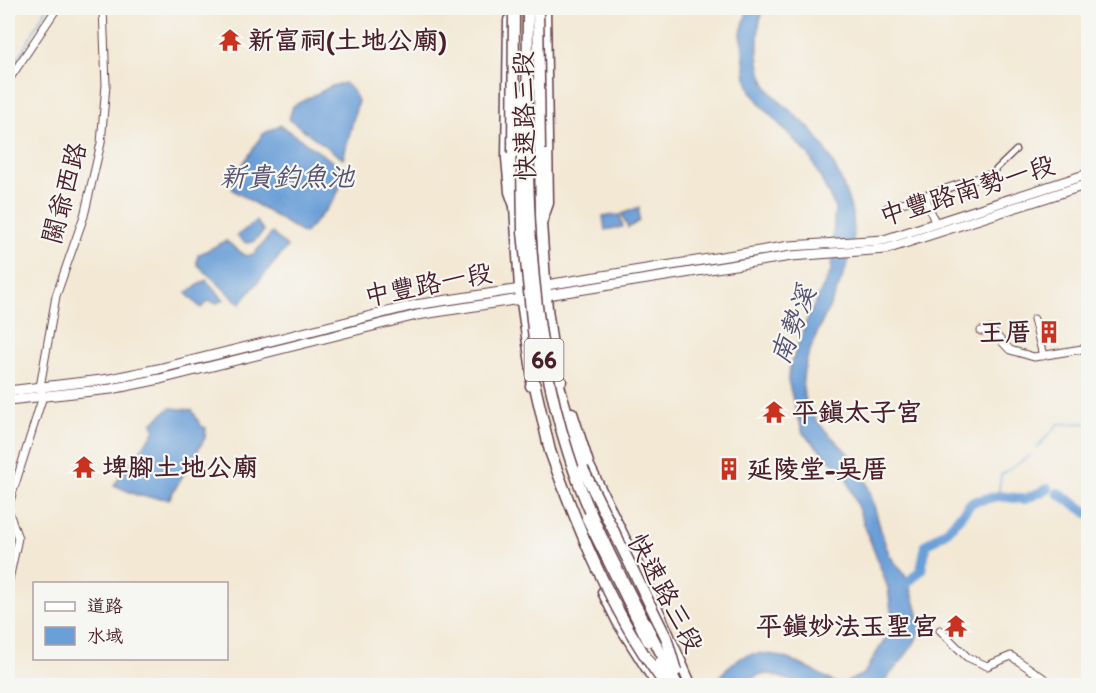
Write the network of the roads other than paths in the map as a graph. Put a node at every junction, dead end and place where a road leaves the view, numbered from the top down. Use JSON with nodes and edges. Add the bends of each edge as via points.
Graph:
{"nodes":[{"id":1,"x":57,"y":8,"type":"edge"},
{"id":2,"x":103,"y":8,"type":"edge"},
{"id":3,"x":514,"y":8,"type":"edge"},
{"id":4,"x":523,"y":8,"type":"edge"},
{"id":5,"x":528,"y":8,"type":"edge"},
{"id":6,"x":533,"y":8,"type":"edge"},
{"id":7,"x":538,"y":8,"type":"edge"},
{"id":8,"x":545,"y":8,"type":"edge"},
{"id":9,"x":512,"y":66,"type":"junction"},
{"id":10,"x":532,"y":66,"type":"junction"},
{"id":11,"x":544,"y":67,"type":"junction"},
{"id":12,"x":8,"y":81,"type":"edge"},
{"id":13,"x":1016,"y":150,"type":"dead end"},
{"id":14,"x":991,"y":174,"type":"joint"},
{"id":15,"x":1089,"y":174,"type":"edge"},
{"id":16,"x":1089,"y":184,"type":"edge"},
{"id":17,"x":925,"y":195,"type":"junction"},
{"id":18,"x":515,"y":206,"type":"junction"},
{"id":19,"x":887,"y":208,"type":"dead end"},
{"id":20,"x":541,"y":223,"type":"junction"},
{"id":21,"x":937,"y":228,"type":"junction"},
{"id":22,"x":828,"y":249,"type":"joint"},
{"id":23,"x":545,"y":290,"type":"junction"},
{"id":24,"x":521,"y":294,"type":"junction"},
{"id":25,"x":1034,"y":319,"type":"dead end"},
{"id":26,"x":981,"y":331,"type":"dead end"},
{"id":27,"x":302,"y":333,"type":"junction"},
{"id":28,"x":305,"y":343,"type":"junction"},
{"id":29,"x":1089,"y":348,"type":"edge"},
{"id":30,"x":1043,"y":356,"type":"junction"},
{"id":31,"x":556,"y":375,"type":"junction"},
{"id":32,"x":533,"y":378,"type":"junction"},
{"id":33,"x":8,"y":391,"type":"edge"},
{"id":34,"x":42,"y":391,"type":"junction"},
{"id":35,"x":8,"y":400,"type":"edge"},
{"id":36,"x":8,"y":508,"type":"edge"},
{"id":37,"x":641,"y":572,"type":"junction"},
{"id":38,"x":631,"y":579,"type":"junction"},
{"id":39,"x":8,"y":584,"type":"edge"},
{"id":40,"x":608,"y":591,"type":"junction"},
{"id":41,"x":940,"y":630,"type":"dead end"},
{"id":42,"x":685,"y":685,"type":"edge"},
{"id":43,"x":658,"y":686,"type":"edge"},
{"id":44,"x":668,"y":686,"type":"edge"},
{"id":45,"x":1055,"y":686,"type":"edge"}],
"edges":[{"from":1,"to":12,"type":"street"},
{"from":2,"to":34,"type":"street","name":"關爺西路","via":[[106,85],[101,143],[84,216],[56,296]]},
{"from":3,"to":9,"type":"main road","name":"快速路三段","number":"66"},
{"from":3,"to":18,"type":"main road","bridge":true},
{"from":4,"to":44,"type":"main road","number":"66","bridge":true,"via":[[523,232],[536,352],[558,441],[580,504]]},
{"from":5,"to":42,"type":"main road","number":"66","bridge":true,"via":[[532,247],[543,356],[575,473],[628,587]]},
{"from":6,"to":10,"type":"street","name":"快速路三段"},
{"from":7,"to":20,"type":"main road","bridge":true},
{"from":8,"to":11,"type":"main road","name":"快速路三段","number":"66"},
{"from":9,"to":10,"type":"street"},
{"from":9,"to":18,"type":"main road","name":"快速路三段","number":"66","via":[[507,158]]},
{"from":10,"to":11,"type":"street"},
{"from":10,"to":20,"type":"street","name":"快速路三段"},
{"from":11,"to":20,"type":"main road","name":"快速路三段","number":"66","via":[[548,204]]},
{"from":13,"to":14,"type":"street"},
{"from":14,"to":17,"type":"street"},
{"from":15,"to":21,"type":"main road","name":"中豐路南勢一段"},
{"from":16,"to":21,"type":"main road","name":"中豐路南勢一段"},
{"from":17,"to":19,"type":"street"},
{"from":17,"to":21,"type":"street"},
{"from":18,"to":24,"type":"main road","name":"快速路三段","number":"66"},
{"from":20,"to":23,"type":"main road","name":"快速路三段","number":"66"},
{"from":21,"to":22,"type":"main road","name":"中豐路南勢一段","via":[[886,249]]},
{"from":22,"to":23,"type":"main road","name":"中豐路一段"},
{"from":23,"to":24,"type":"main road","name":"中豐路一段"},
{"from":23,"to":31,"type":"main road","name":"快速路三段","number":"66"},
{"from":24,"to":27,"type":"main road","name":"中豐路一段","via":[[415,305]]},
{"from":24,"to":28,"type":"main road","name":"中豐路一段"},
{"from":24,"to":32,"type":"main road","name":"快速路三段","number":"66"},
{"from":25,"to":30,"type":"street"},
{"from":26,"to":30,"type":"street","via":[[994,331],[1010,350]]},
{"from":27,"to":28,"type":"main road"},
{"from":27,"to":34,"type":"main road","name":"中豐路一段","via":[[158,369]]},
{"from":28,"to":34,"type":"main road","name":"中豐路一段","via":[[111,389]]},
{"from":29,"to":30,"type":"street"},
{"from":31,"to":37,"type":"main road","name":"快速路三段","number":"66","via":[[589,466]]},
{"from":31,"to":38,"type":"street","name":"快速路三段","via":[[555,387],[576,465]]},
{"from":31,"to":42,"type":"main road","bridge":true,"via":[[583,469],[666,637]]},
{"from":32,"to":40,"type":"main road","name":"快速路三段","number":"66","via":[[531,389],[544,444],[561,494]]},
{"from":32,"to":44,"type":"main road","bridge":true,"via":[[550,451],[570,507],[620,612],[648,661]]},
{"from":33,"to":34,"type":"main road"},
{"from":34,"to":35,"type":"main road"},
{"from":34,"to":36,"type":"street","name":"關爺西路"},
{"from":36,"to":39,"type":"street","via":[[18,538]]},
{"from":37,"to":38,"type":"street"},
{"from":37,"to":42,"type":"main road","name":"快速路三段","number":"66"},
{"from":38,"to":40,"type":"street"},
{"from":38,"to":42,"type":"street","name":"快速路三段"},
{"from":40,"to":43,"type":"main road","name":"快速路三段","number":"66","via":[[619,624]]},
{"from":41,"to":45,"type":"street","via":[[977,662],[987,666],[1011,656]]}]}
